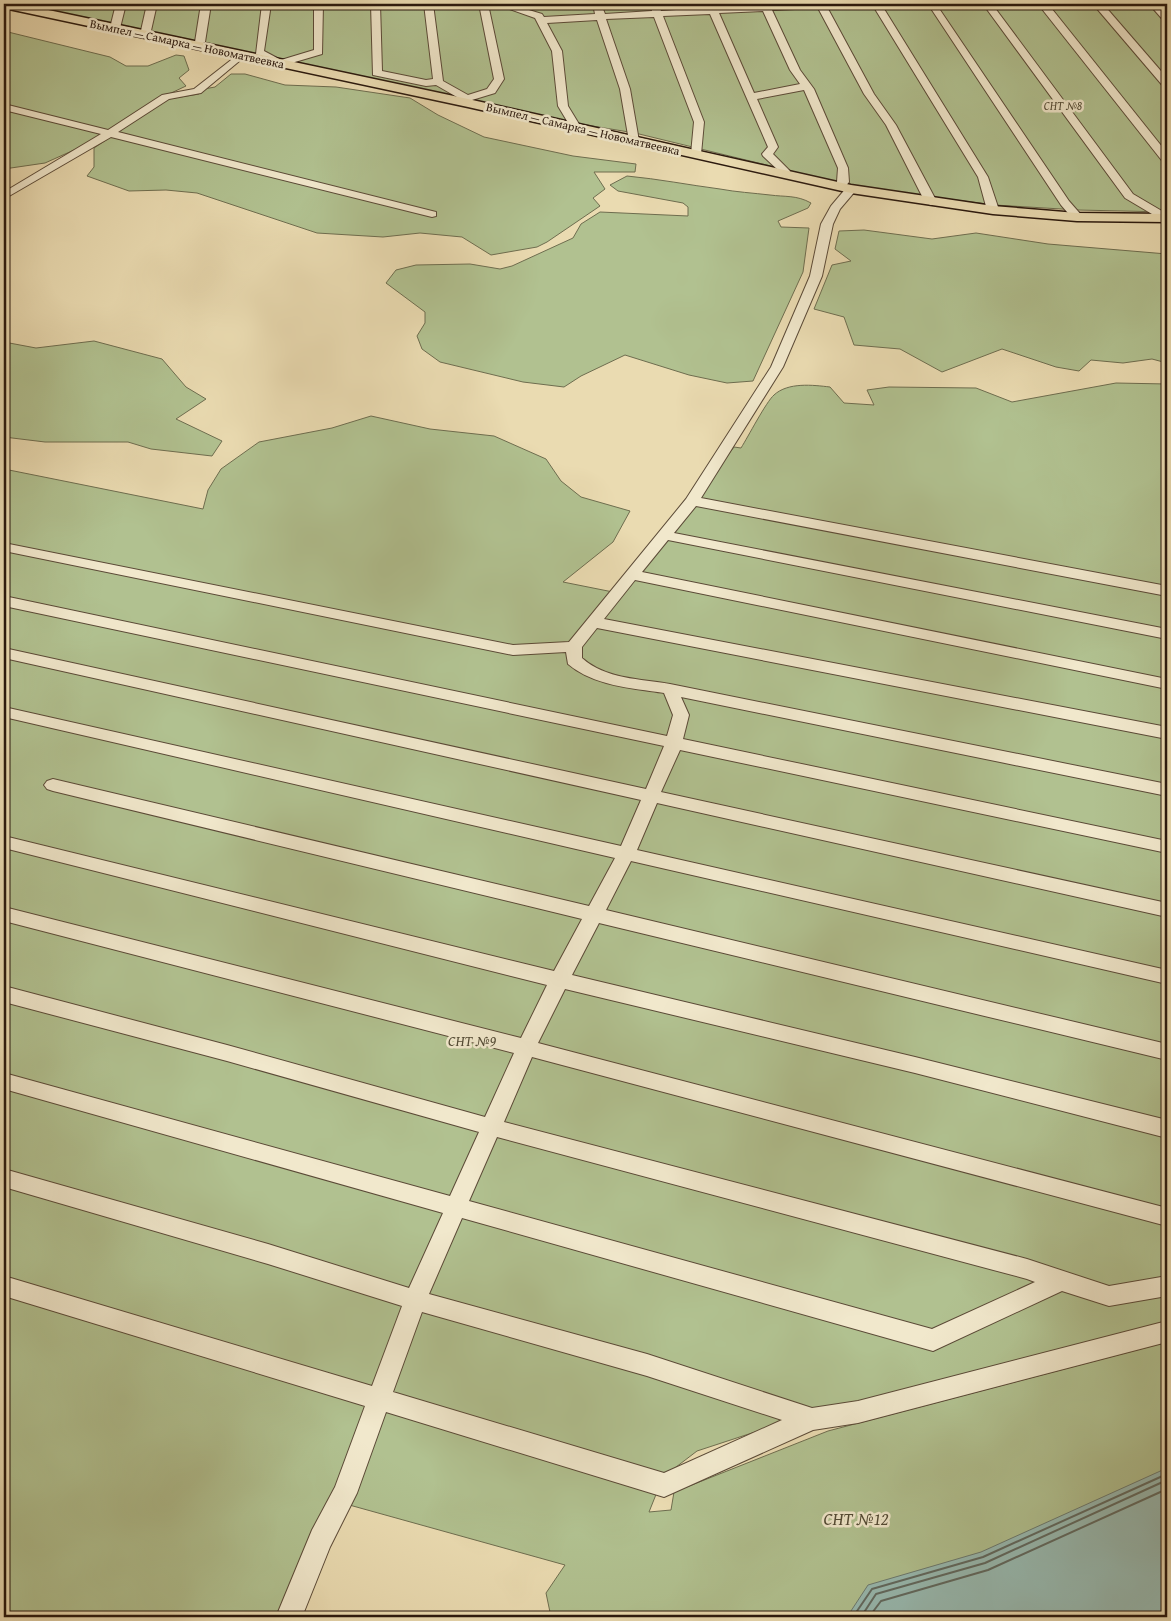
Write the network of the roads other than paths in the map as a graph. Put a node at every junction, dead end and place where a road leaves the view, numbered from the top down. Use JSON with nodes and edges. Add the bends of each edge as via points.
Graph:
{"nodes":[{"id":1,"x":4,"y":4,"type":"edge"},
{"id":2,"x":51,"y":4,"type":"edge"},
{"id":3,"x":121,"y":4,"type":"edge"},
{"id":4,"x":152,"y":4,"type":"edge"},
{"id":5,"x":206,"y":4,"type":"edge"},
{"id":6,"x":266,"y":4,"type":"edge"},
{"id":7,"x":319,"y":4,"type":"edge"},
{"id":8,"x":375,"y":4,"type":"edge"},
{"id":9,"x":429,"y":4,"type":"edge"},
{"id":10,"x":484,"y":4,"type":"edge"},
{"id":11,"x":500,"y":4,"type":"edge"},
{"id":12,"x":543,"y":4,"type":"edge"},
{"id":13,"x":597,"y":4,"type":"edge"},
{"id":14,"x":654,"y":4,"type":"edge"},
{"id":15,"x":838,"y":4,"type":"edge"},
{"id":16,"x":876,"y":4,"type":"edge"},
{"id":17,"x":932,"y":4,"type":"edge"},
{"id":18,"x":988,"y":4,"type":"edge"},
{"id":19,"x":1043,"y":4,"type":"edge"},
{"id":20,"x":1098,"y":4,"type":"edge"},
{"id":21,"x":1153,"y":4,"type":"edge"},
{"id":22,"x":821,"y":5,"type":"edge"},
{"id":23,"x":765,"y":6,"type":"edge"},
{"id":24,"x":712,"y":7,"type":"edge"},
{"id":25,"x":36,"y":11,"type":"junction"},
{"id":26,"x":658,"y":14,"type":"junction"},
{"id":27,"x":601,"y":17,"type":"junction"},
{"id":28,"x":541,"y":18,"type":"junction"},
{"id":29,"x":1167,"y":19,"type":"edge"},
{"id":30,"x":115,"y":28,"type":"junction"},
{"id":31,"x":145,"y":35,"type":"junction"},
{"id":32,"x":200,"y":42,"type":"dead end"},
{"id":33,"x":240,"y":56,"type":"junction"},
{"id":34,"x":279,"y":63,"type":"junction"},
{"id":35,"x":438,"y":82,"type":"junction"},
{"id":36,"x":1167,"y":84,"type":"edge"},
{"id":37,"x":807,"y":86,"type":"junction"},
{"id":38,"x":750,"y":97,"type":"junction"},
{"id":39,"x":468,"y":100,"type":"junction"},
{"id":40,"x":4,"y":107,"type":"edge"},
{"id":41,"x":577,"y":129,"type":"junction"},
{"id":42,"x":110,"y":134,"type":"junction"},
{"id":43,"x":634,"y":141,"type":"junction"},
{"id":44,"x":696,"y":154,"type":"junction"},
{"id":45,"x":1167,"y":160,"type":"edge"},
{"id":46,"x":785,"y":175,"type":"junction"},
{"id":47,"x":846,"y":187,"type":"junction"},
{"id":48,"x":4,"y":196,"type":"edge"},
{"id":49,"x":932,"y":202,"type":"junction"},
{"id":50,"x":993,"y":210,"type":"junction"},
{"id":51,"x":432,"y":214,"type":"dead end"},
{"id":52,"x":1077,"y":217,"type":"junction"},
{"id":53,"x":1166,"y":218,"type":"edge"},
{"id":54,"x":692,"y":501,"type":"junction"},
{"id":55,"x":664,"y":535,"type":"junction"},
{"id":56,"x":4,"y":547,"type":"edge"},
{"id":57,"x":632,"y":575,"type":"junction"},
{"id":58,"x":1167,"y":591,"type":"edge"},
{"id":59,"x":4,"y":602,"type":"edge"},
{"id":60,"x":593,"y":622,"type":"junction"},
{"id":61,"x":1167,"y":634,"type":"edge"},
{"id":62,"x":574,"y":646,"type":"junction"},
{"id":63,"x":4,"y":652,"type":"edge"},
{"id":64,"x":1167,"y":684,"type":"edge"},
{"id":65,"x":670,"y":689,"type":"junction"},
{"id":66,"x":4,"y":712,"type":"edge"},
{"id":67,"x":1167,"y":733,"type":"edge"},
{"id":68,"x":674,"y":743,"type":"junction"},
{"id":69,"x":53,"y":785,"type":"dead end"},
{"id":70,"x":1167,"y":790,"type":"edge"},
{"id":71,"x":652,"y":796,"type":"junction"},
{"id":72,"x":4,"y":842,"type":"edge"},
{"id":73,"x":1167,"y":847,"type":"edge"},
{"id":74,"x":626,"y":854,"type":"junction"},
{"id":75,"x":1167,"y":910,"type":"edge"},
{"id":76,"x":4,"y":914,"type":"edge"},
{"id":77,"x":593,"y":914,"type":"junction"},
{"id":78,"x":1167,"y":977,"type":"edge"},
{"id":79,"x":559,"y":980,"type":"junction"},
{"id":80,"x":4,"y":994,"type":"edge"},
{"id":81,"x":525,"y":1050,"type":"junction"},
{"id":82,"x":1167,"y":1052,"type":"edge"},
{"id":83,"x":4,"y":1081,"type":"edge"},
{"id":84,"x":491,"y":1128,"type":"junction"},
{"id":85,"x":1167,"y":1129,"type":"edge"},
{"id":86,"x":4,"y":1178,"type":"edge"},
{"id":87,"x":456,"y":1207,"type":"junction"},
{"id":88,"x":1167,"y":1217,"type":"edge"},
{"id":89,"x":1062,"y":1280,"type":"junction"},
{"id":90,"x":4,"y":1286,"type":"edge"},
{"id":91,"x":1167,"y":1286,"type":"edge"},
{"id":92,"x":415,"y":1300,"type":"junction"},
{"id":93,"x":1167,"y":1332,"type":"edge"},
{"id":94,"x":380,"y":1400,"type":"junction"},
{"id":95,"x":812,"y":1419,"type":"junction"},
{"id":96,"x":289,"y":1617,"type":"edge"}],
"edges":[{"from":1,"to":25,"type":"main road","name":"Вымпел — Самарка — Новоматвеевка"},
{"from":2,"to":25,"type":"street"},
{"from":3,"to":30,"type":"street"},
{"from":4,"to":31,"type":"street"},
{"from":5,"to":32,"type":"street"},
{"from":6,"to":34,"type":"street","via":[[259,52]]},
{"from":7,"to":34,"type":"street","via":[[319,52]]},
{"from":8,"to":35,"type":"street","via":[[377,73],[426,83]]},
{"from":9,"to":35,"type":"street"},
{"from":10,"to":39,"type":"street","via":[[499,79],[490,91]]},
{"from":11,"to":28,"type":"street"},
{"from":12,"to":28,"type":"street"},
{"from":13,"to":27,"type":"street"},
{"from":14,"to":26,"type":"street"},
{"from":15,"to":22,"type":"street"},
{"from":16,"to":50,"type":"street","via":[[983,177]]},
{"from":17,"to":52,"type":"street"},
{"from":18,"to":53,"type":"street","via":[[1129,196]]},
{"from":19,"to":45,"type":"street"},
{"from":20,"to":36,"type":"street"},
{"from":21,"to":29,"type":"street"},
{"from":22,"to":23,"type":"street"},
{"from":22,"to":49,"type":"street"},
{"from":23,"to":24,"type":"street"},
{"from":23,"to":37,"type":"street","via":[[795,70]]},
{"from":24,"to":26,"type":"street"},
{"from":24,"to":38,"type":"street"},
{"from":25,"to":30,"type":"main road","name":"Вымпел — Самарка — Новоматвеевка"},
{"from":26,"to":27,"type":"street"},
{"from":26,"to":44,"type":"street","via":[[699,122]]},
{"from":27,"to":28,"type":"street"},
{"from":27,"to":43,"type":"street","via":[[630,104]]},
{"from":28,"to":41,"type":"street","via":[[557,51],[563,106]]},
{"from":30,"to":31,"type":"main road","name":"Вымпел — Самарка — Новоматвеевка"},
{"from":31,"to":33,"type":"main road","name":"Вымпел — Самарка — Новоматвеевка"},
{"from":33,"to":34,"type":"main road","name":"Вымпел — Самарка — Новоматвеевка"},
{"from":33,"to":42,"type":"street","via":[[197,91],[166,97]]},
{"from":34,"to":39,"type":"main road","name":"Вымпел — Самарка — Новоматвеевка"},
{"from":35,"to":39,"type":"street"},
{"from":37,"to":38,"type":"street"},
{"from":37,"to":47,"type":"street","via":[[843,168]]},
{"from":38,"to":46,"type":"street","via":[[772,147],[767,154],[785,171]]},
{"from":39,"to":41,"type":"main road","name":"Вымпел — Самарка — Новоматвеевка"},
{"from":40,"to":42,"type":"street"},
{"from":41,"to":43,"type":"main road","name":"Вымпел — Самарка — Новоматвеевка"},
{"from":42,"to":48,"type":"street"},
{"from":42,"to":51,"type":"street"},
{"from":43,"to":44,"type":"main road","name":"Вымпел — Самарка — Новоматвеевка"},
{"from":44,"to":46,"type":"main road","name":"Вымпел — Самарка — Новоматвеевка"},
{"from":46,"to":47,"type":"main road","name":"Вымпел — Самарка — Новоматвеевка"},
{"from":47,"to":49,"type":"main road","name":"Вымпел — Самарка — Новоматвеевка"},
{"from":47,"to":54,"type":"street","via":[[828,222],[816,276],[777,367]]},
{"from":49,"to":50,"type":"main road","name":"Вымпел — Самарка — Новоматвеевка"},
{"from":50,"to":52,"type":"main road","name":"Вымпел — Самарка — Новоматвеевка"},
{"from":52,"to":53,"type":"main road","name":"Вымпел — Самарка — Новоматвеевка"},
{"from":54,"to":55,"type":"street"},
{"from":54,"to":58,"type":"street"},
{"from":55,"to":57,"type":"street"},
{"from":55,"to":61,"type":"street"},
{"from":56,"to":62,"type":"street","via":[[514,650]]},
{"from":57,"to":60,"type":"street"},
{"from":57,"to":64,"type":"street"},
{"from":59,"to":68,"type":"street"},
{"from":60,"to":62,"type":"street"},
{"from":60,"to":67,"type":"street"},
{"from":62,"to":65,"type":"street","via":[[574,660],[580,668],[594,674]]},
{"from":63,"to":71,"type":"street"},
{"from":65,"to":68,"type":"street","via":[[682,714]]},
{"from":65,"to":70,"type":"street"},
{"from":66,"to":74,"type":"street"},
{"from":68,"to":71,"type":"street"},
{"from":68,"to":73,"type":"street"},
{"from":69,"to":77,"type":"street"},
{"from":71,"to":74,"type":"street"},
{"from":71,"to":75,"type":"street"},
{"from":72,"to":79,"type":"street"},
{"from":74,"to":77,"type":"street"},
{"from":74,"to":78,"type":"street"},
{"from":76,"to":81,"type":"street"},
{"from":77,"to":79,"type":"street"},
{"from":77,"to":82,"type":"street"},
{"from":79,"to":81,"type":"street"},
{"from":79,"to":85,"type":"street"},
{"from":80,"to":84,"type":"street"},
{"from":81,"to":84,"type":"street"},
{"from":81,"to":88,"type":"street","via":[[892,1141]]},
{"from":83,"to":87,"type":"street"},
{"from":84,"to":87,"type":"street"},
{"from":84,"to":89,"type":"street"},
{"from":86,"to":92,"type":"street"},
{"from":87,"to":89,"type":"street","via":[[932,1340]]},
{"from":87,"to":92,"type":"street"},
{"from":89,"to":91,"type":"street","via":[[1109,1296]]},
{"from":90,"to":94,"type":"street"},
{"from":92,"to":94,"type":"street"},
{"from":92,"to":95,"type":"street","via":[[647,1365]]},
{"from":93,"to":95,"type":"street","via":[[858,1412]]},
{"from":94,"to":95,"type":"street","via":[[664,1484]]},
{"from":94,"to":96,"type":"street","via":[[345,1493]]}]}
